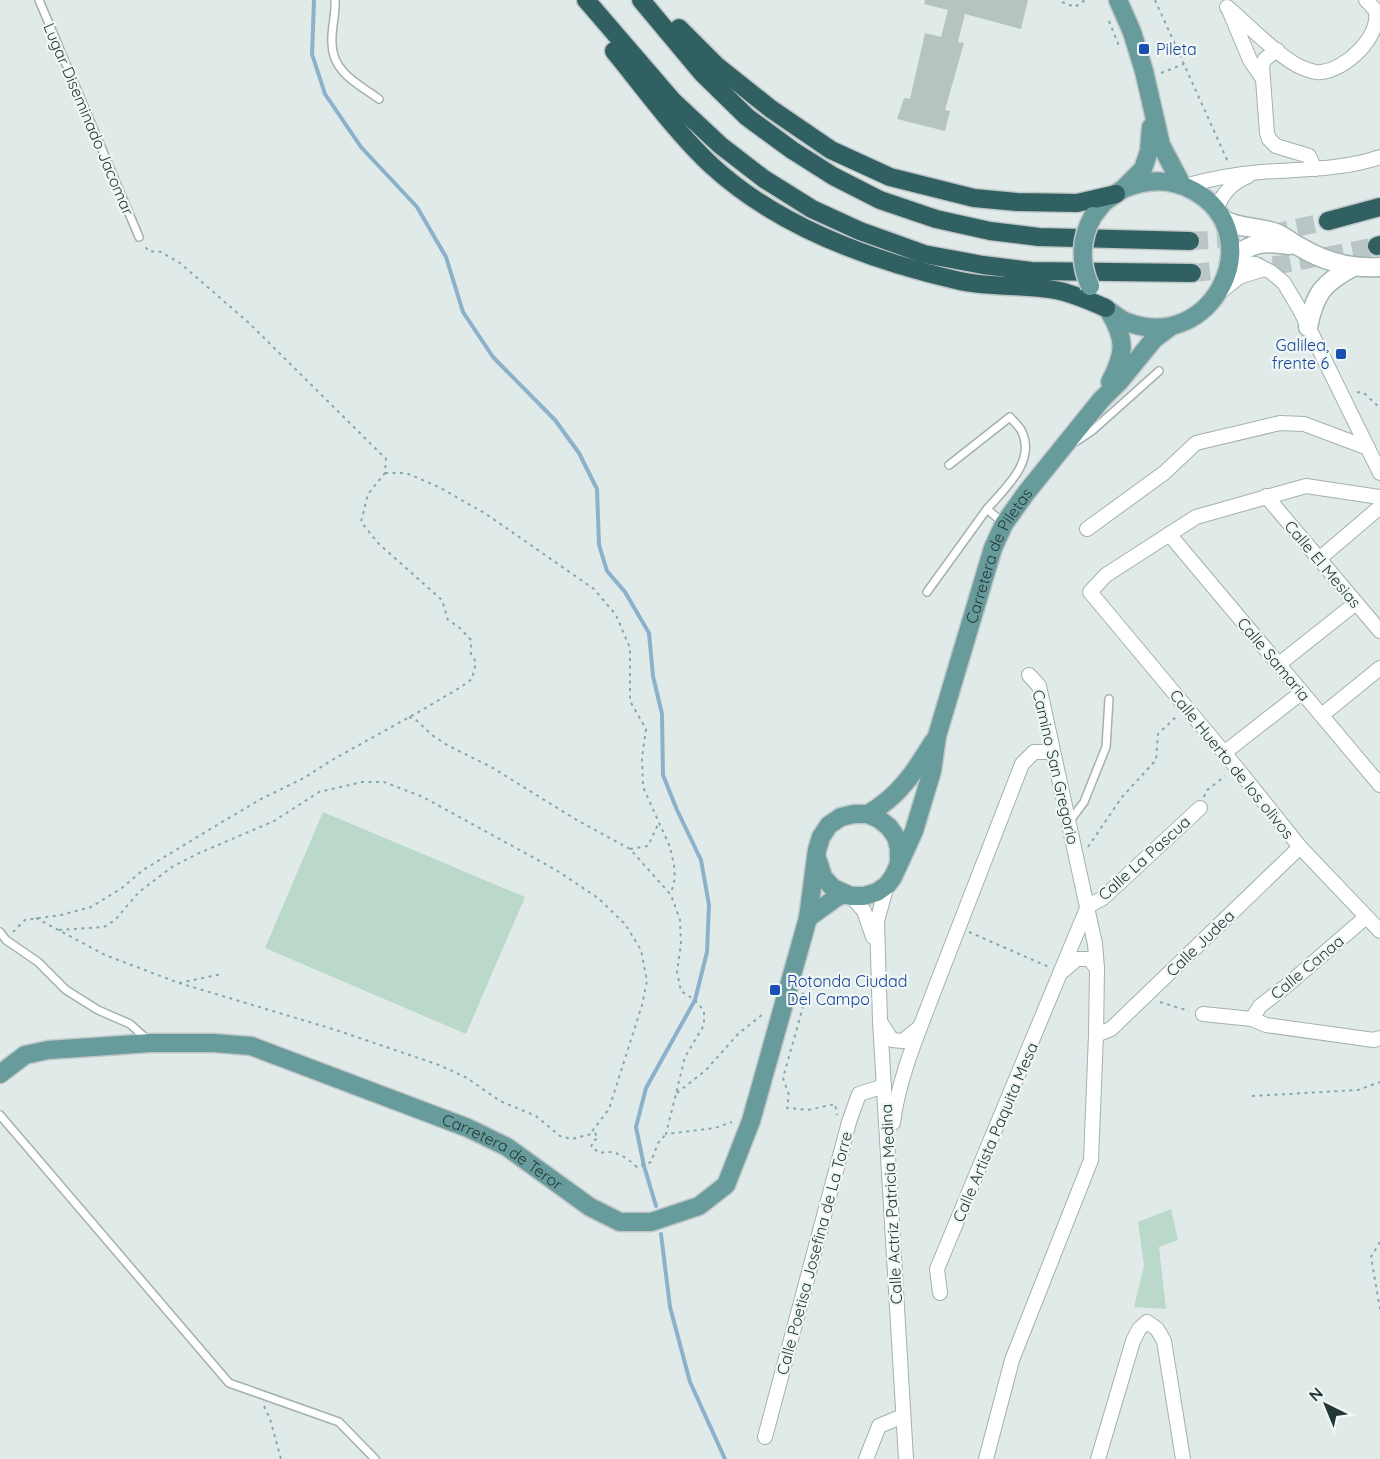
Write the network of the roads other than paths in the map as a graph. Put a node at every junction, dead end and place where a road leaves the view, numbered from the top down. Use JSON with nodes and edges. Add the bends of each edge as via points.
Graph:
{"nodes":[{"id":1,"x":39,"y":0,"type":"edge"},
{"id":2,"x":335,"y":0,"type":"edge"},
{"id":3,"x":573,"y":0,"type":"edge"},
{"id":4,"x":586,"y":0,"type":"edge"},
{"id":5,"x":641,"y":0,"type":"edge"},
{"id":6,"x":655,"y":0,"type":"edge"},
{"id":7,"x":1111,"y":0,"type":"edge"},
{"id":8,"x":1366,"y":0,"type":"edge"},
{"id":9,"x":1226,"y":3,"type":"edge"},
{"id":10,"x":1121,"y":7,"type":"edge"},
{"id":11,"x":1277,"y":50,"type":"junction"},
{"id":12,"x":1263,"y":79,"type":"junction"},
{"id":13,"x":379,"y":99,"type":"dead end"},
{"id":14,"x":1152,"y":107,"type":"junction"},
{"id":15,"x":1380,"y":157,"type":"edge"},
{"id":16,"x":1315,"y":169,"type":"junction"},
{"id":17,"x":1263,"y":172,"type":"junction"},
{"id":18,"x":1183,"y":185,"type":"junction"},
{"id":19,"x":1119,"y":191,"type":"junction"},
{"id":20,"x":1380,"y":207,"type":"edge"},
{"id":21,"x":1219,"y":215,"type":"junction"},
{"id":22,"x":1328,"y":221,"type":"tunnel mouth"},
{"id":23,"x":139,"y":237,"type":"road end"},
{"id":24,"x":1190,"y":241,"type":"tunnel mouth"},
{"id":25,"x":1296,"y":246,"type":"junction"},
{"id":26,"x":1229,"y":260,"type":"junction"},
{"id":27,"x":1353,"y":267,"type":"junction"},
{"id":28,"x":1380,"y":267,"type":"edge"},
{"id":29,"x":1264,"y":269,"type":"junction"},
{"id":30,"x":1192,"y":273,"type":"tunnel mouth"},
{"id":31,"x":1219,"y":293,"type":"junction"},
{"id":32,"x":1107,"y":309,"type":"junction"},
{"id":33,"x":1170,"y":327,"type":"junction"},
{"id":34,"x":1308,"y":327,"type":"junction"},
{"id":35,"x":1159,"y":370,"type":"dead end"},
{"id":36,"x":1101,"y":400,"type":"junction"},
{"id":37,"x":1368,"y":448,"type":"junction"},
{"id":38,"x":1058,"y":453,"type":"junction"},
{"id":39,"x":949,"y":465,"type":"dead end"},
{"id":40,"x":1380,"y":473,"type":"edge"},
{"id":41,"x":1266,"y":496,"type":"junction"},
{"id":42,"x":1380,"y":496,"type":"edge"},
{"id":43,"x":1380,"y":507,"type":"edge"},
{"id":44,"x":987,"y":509,"type":"junction"},
{"id":45,"x":1004,"y":524,"type":"junction"},
{"id":46,"x":1087,"y":529,"type":"dead end"},
{"id":47,"x":1168,"y":534,"type":"junction"},
{"id":48,"x":1319,"y":559,"type":"junction"},
{"id":49,"x":927,"y":592,"type":"dead end"},
{"id":50,"x":1356,"y":603,"type":"junction"},
{"id":51,"x":1380,"y":631,"type":"edge"},
{"id":52,"x":1279,"y":664,"type":"junction"},
{"id":53,"x":1380,"y":668,"type":"edge"},
{"id":54,"x":1029,"y":675,"type":"dead end"},
{"id":55,"x":1302,"y":692,"type":"junction"},
{"id":56,"x":1109,"y":699,"type":"dead end"},
{"id":57,"x":1322,"y":715,"type":"junction"},
{"id":58,"x":937,"y":736,"type":"junction"},
{"id":59,"x":1052,"y":752,"type":"junction"},
{"id":60,"x":1224,"y":753,"type":"junction"},
{"id":61,"x":1380,"y":785,"type":"edge"},
{"id":62,"x":1200,"y":808,"type":"road end"},
{"id":63,"x":868,"y":814,"type":"junction"},
{"id":64,"x":1069,"y":822,"type":"junction"},
{"id":65,"x":1300,"y":847,"type":"junction"},
{"id":66,"x":817,"y":850,"type":"junction"},
{"id":67,"x":899,"y":861,"type":"junction"},
{"id":68,"x":887,"y":885,"type":"junction"},
{"id":69,"x":848,"y":895,"type":"junction"},
{"id":70,"x":1088,"y":906,"type":"junction"},
{"id":71,"x":1366,"y":917,"type":"junction"},
{"id":72,"x":808,"y":918,"type":"junction"},
{"id":73,"x":1380,"y":931,"type":"edge"},
{"id":74,"x":0,"y":932,"type":"edge"},
{"id":75,"x":878,"y":950,"type":"junction"},
{"id":76,"x":1097,"y":968,"type":"junction"},
{"id":77,"x":1062,"y":972,"type":"junction"},
{"id":78,"x":1203,"y":1014,"type":"road end"},
{"id":79,"x":1252,"y":1018,"type":"junction"},
{"id":80,"x":880,"y":1021,"type":"junction"},
{"id":81,"x":921,"y":1026,"type":"junction"},
{"id":82,"x":1096,"y":1035,"type":"junction"},
{"id":83,"x":1380,"y":1038,"type":"edge"},
{"id":84,"x":151,"y":1043,"type":"junction"},
{"id":85,"x":0,"y":1074,"type":"edge"},
{"id":86,"x":884,"y":1086,"type":"junction"},
{"id":87,"x":0,"y":1115,"type":"edge"},
{"id":88,"x":888,"y":1161,"type":"junction"},
{"id":89,"x":940,"y":1293,"type":"dead end"},
{"id":90,"x":903,"y":1416,"type":"junction"},
{"id":91,"x":765,"y":1437,"type":"dead end"},
{"id":92,"x":375,"y":1459,"type":"edge"},
{"id":93,"x":866,"y":1459,"type":"edge"},
{"id":94,"x":906,"y":1459,"type":"edge"},
{"id":95,"x":986,"y":1459,"type":"edge"},
{"id":96,"x":1098,"y":1459,"type":"edge"},
{"id":97,"x":1183,"y":1459,"type":"edge"}],
"edges":[{"from":1,"to":23,"type":"lane","name":"Lugar Diseminado Jacomar"},
{"from":2,"to":13,"type":"lane","via":[[333,57],[343,73]]},
{"from":3,"to":32,"type":"highway","via":[[712,166],[748,194],[808,230],[858,252],[921,272],[978,285],[1068,293]]},
{"from":4,"to":30,"type":"highway","via":[[674,101],[720,146],[803,203],[860,231],[924,254],[983,265],[1031,271]]},
{"from":5,"to":24,"type":"highway","via":[[702,73],[747,117],[833,176],[880,200],[936,219],[990,231],[1039,237]]},
{"from":6,"to":19,"type":"highway","via":[[717,66],[771,109],[831,150],[890,177],[974,198],[1017,202],[1077,203]]},
{"from":7,"to":10,"type":"lane"},
{"from":8,"to":11,"type":"street","via":[[1377,12],[1378,29],[1372,43],[1356,56],[1321,72],[1302,68]]},
{"from":9,"to":11,"type":"street"},
{"from":9,"to":12,"type":"street","via":[[1250,60]]},
{"from":10,"to":14,"type":"main road","via":[[1132,32]]},
{"from":11,"to":12,"type":"street","via":[[1265,59]]},
{"from":12,"to":16,"type":"street","via":[[1269,139],[1276,146],[1309,156]]},
{"from":14,"to":18,"type":"main road","via":[[1161,145]]},
{"from":14,"to":19,"type":"main road","via":[[1147,161]]},
{"from":15,"to":16,"type":"street"},
{"from":16,"to":17,"type":"street"},
{"from":17,"to":18,"type":"street"},
{"from":17,"to":21,"type":"street","via":[[1231,185],[1220,200]]},
{"from":18,"to":19,"type":"main road","via":[[1141,182]]},
{"from":18,"to":21,"type":"main road","via":[[1201,195]]},
{"from":19,"to":32,"type":"main road","bridge":true,"via":[[1093,216],[1084,237],[1086,277],[1094,295]]},
{"from":20,"to":22,"type":"highway"},
{"from":21,"to":25,"type":"street","via":[[1236,226],[1278,234]]},
{"from":21,"to":26,"type":"main road","via":[[1227,233]]},
{"from":25,"to":26,"type":"street","via":[[1260,243]]},
{"from":25,"to":27,"type":"street","via":[[1331,263]]},
{"from":26,"to":29,"type":"street"},
{"from":26,"to":31,"type":"main road"},
{"from":27,"to":28,"type":"street"},
{"from":27,"to":34,"type":"street","via":[[1330,280],[1319,292]]},
{"from":29,"to":31,"type":"street","via":[[1239,277]]},
{"from":29,"to":34,"type":"street","via":[[1284,283]]},
{"from":31,"to":33,"type":"main road","via":[[1206,309]]},
{"from":32,"to":33,"type":"main road","via":[[1126,322]]},
{"from":32,"to":36,"type":"main road","via":[[1119,327],[1122,349]]},
{"from":33,"to":36,"type":"main road","via":[[1154,339]]},
{"from":34,"to":37,"type":"street"},
{"from":35,"to":38,"type":"lane","via":[[1093,430]]},
{"from":36,"to":38,"type":"main road","name":"Carretera de Piletas"},
{"from":37,"to":40,"type":"street"},
{"from":37,"to":46,"type":"street","via":[[1304,424],[1281,423],[1196,443],[1164,473]]},
{"from":38,"to":45,"type":"main road","name":"Carretera de Piletas"},
{"from":39,"to":44,"type":"lane","via":[[1010,417],[1022,432],[1025,448],[1020,469]]},
{"from":41,"to":42,"type":"street","via":[[1306,486]]},
{"from":41,"to":47,"type":"street","via":[[1197,517]]},
{"from":41,"to":48,"type":"street","name":"Calle El Mesias"},
{"from":43,"to":48,"type":"street"},
{"from":44,"to":45,"type":"lane"},
{"from":44,"to":49,"type":"lane"},
{"from":45,"to":58,"type":"main road","name":"Carretera de Piletas","via":[[993,548]]},
{"from":47,"to":52,"type":"street","name":"Calle Samaria"},
{"from":47,"to":60,"type":"street","name":"Calle Huerto de los olivos","via":[[1106,575],[1090,592]]},
{"from":48,"to":50,"type":"street","name":"Calle El Mesias"},
{"from":50,"to":51,"type":"street","name":"Calle El Mesias"},
{"from":50,"to":52,"type":"street"},
{"from":52,"to":55,"type":"street","name":"Calle Samaria"},
{"from":53,"to":57,"type":"street"},
{"from":54,"to":59,"type":"street","name":"Camino San Gregorio","via":[[1039,687]]},
{"from":55,"to":57,"type":"street","name":"Calle Samaria"},
{"from":55,"to":60,"type":"street"},
{"from":56,"to":64,"type":"lane","via":[[1106,747],[1084,802]]},
{"from":57,"to":61,"type":"street","name":"Calle Samaria"},
{"from":58,"to":63,"type":"main road","via":[[899,791]]},
{"from":58,"to":67,"type":"main road","via":[[932,771],[914,831]]},
{"from":59,"to":64,"type":"street","name":"Camino San Gregorio"},
{"from":59,"to":81,"type":"street","via":[[1034,752],[1022,764]]},
{"from":60,"to":65,"type":"street","name":"Calle Huerto de los olivos"},
{"from":62,"to":70,"type":"street","name":"Calle La Pascua","via":[[1103,898]]},
{"from":63,"to":66,"type":"main road","via":[[841,817],[829,825]]},
{"from":63,"to":67,"type":"main road","via":[[889,827],[896,837]]},
{"from":64,"to":70,"type":"street","name":"Camino San Gregorio"},
{"from":65,"to":71,"type":"street","name":"Calle Huerto de los olivos"},
{"from":65,"to":82,"type":"street","name":"Calle Judea","via":[[1112,1029]]},
{"from":66,"to":69,"type":"main road","via":[[823,877],[832,888]]},
{"from":66,"to":72,"type":"main road","name":"Carretera de Teror"},
{"from":67,"to":68,"type":"main road"},
{"from":68,"to":69,"type":"main road","via":[[864,896]]},
{"from":68,"to":75,"type":"street","name":"Calle Actriz Patricia Medina","via":[[877,921]]},
{"from":69,"to":72,"type":"main road","via":[[837,897]]},
{"from":69,"to":75,"type":"street","name":"Calle Actriz Patricia Medina","via":[[864,911]]},
{"from":70,"to":76,"type":"street","name":"Camino San Gregorio"},
{"from":70,"to":77,"type":"street","name":"Calle Artista Paquita Mesa"},
{"from":71,"to":73,"type":"street","name":"Calle Huerto de los olivos"},
{"from":71,"to":79,"type":"street","name":"Calle Canaa","via":[[1260,1006]]},
{"from":72,"to":84,"type":"main road","name":"Carretera de Teror","via":[[751,1121],[726,1185],[699,1206],[651,1222],[620,1222],[590,1207],[507,1147],[468,1128],[251,1046]]},
{"from":74,"to":84,"type":"lane","via":[[66,990],[130,1024]]},
{"from":75,"to":80,"type":"street","name":"Calle Actriz Patricia Medina"},
{"from":76,"to":77,"type":"street","via":[[1089,959],[1077,959]]},
{"from":76,"to":82,"type":"street","name":"Camino San Gregorio"},
{"from":77,"to":89,"type":"street","name":"Calle Artista Paquita Mesa","via":[[937,1269]]},
{"from":78,"to":79,"type":"street"},
{"from":79,"to":83,"type":"street","via":[[1266,1025]]},
{"from":80,"to":81,"type":"street","via":[[892,1040],[903,1041]]},
{"from":80,"to":86,"type":"street","name":"Calle Actriz Patricia Medina"},
{"from":81,"to":88,"type":"street","via":[[895,1103]]},
{"from":82,"to":95,"type":"street","name":"Camino San Gregorio","via":[[1091,1160],[1012,1360]]},
{"from":84,"to":85,"type":"main road","name":"Carretera de Teror","via":[[48,1050],[25,1055]]},
{"from":86,"to":88,"type":"street","name":"Calle Actriz Patricia Medina"},
{"from":86,"to":91,"type":"street","name":"Calle Poetisa Josefina de La Torre","via":[[860,1094],[849,1122]]},
{"from":87,"to":92,"type":"lane","via":[[229,1383],[339,1422]]},
{"from":88,"to":90,"type":"street","name":"Calle Actriz Patricia Medina"},
{"from":90,"to":93,"type":"street","via":[[879,1426]]},
{"from":90,"to":94,"type":"street","name":"Calle Actriz Patricia Medina"},
{"from":96,"to":97,"type":"street","via":[[1133,1341],[1147,1322],[1164,1341]]}]}
